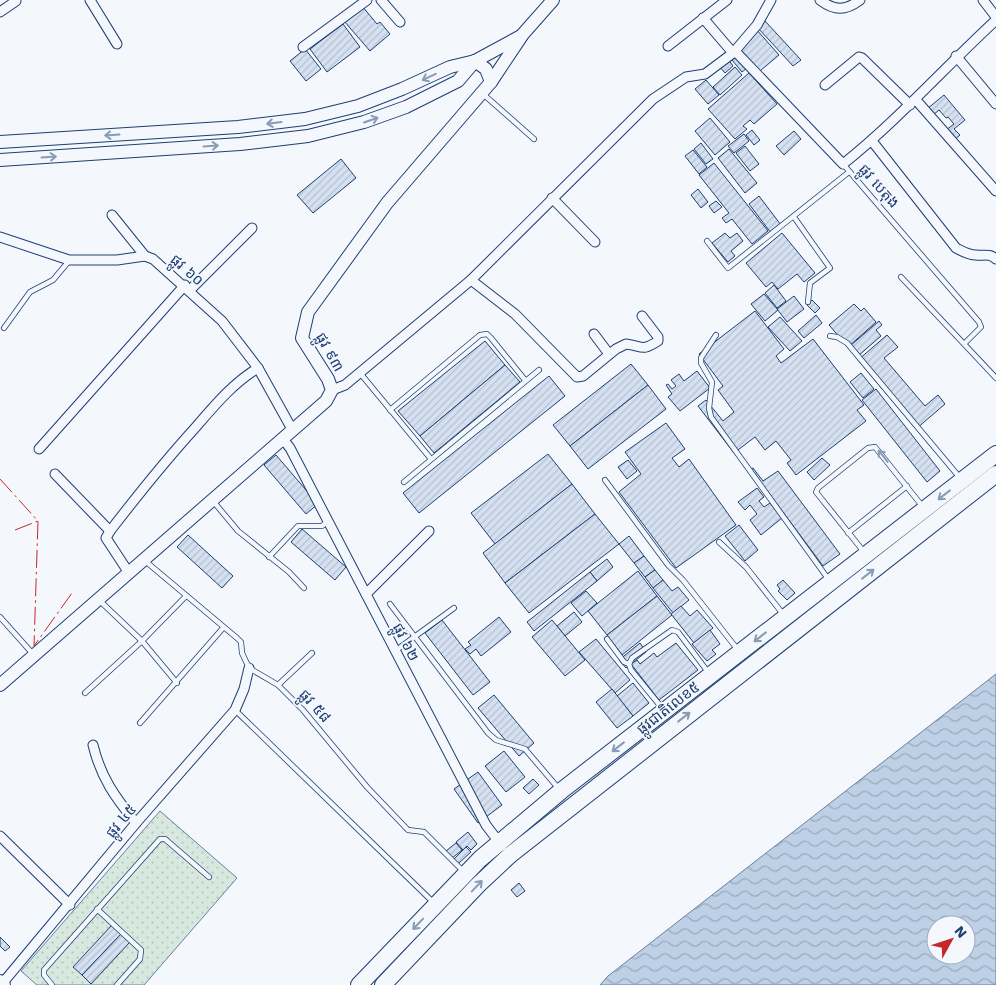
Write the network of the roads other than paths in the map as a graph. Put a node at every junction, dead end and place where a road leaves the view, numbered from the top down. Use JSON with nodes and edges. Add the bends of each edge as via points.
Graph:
{"nodes":[{"id":1,"x":90,"y":0,"type":"edge"},
{"id":2,"x":367,"y":0,"type":"edge"},
{"id":3,"x":381,"y":0,"type":"edge"},
{"id":4,"x":553,"y":0,"type":"edge"},
{"id":5,"x":727,"y":0,"type":"edge"},
{"id":6,"x":770,"y":0,"type":"edge"},
{"id":7,"x":820,"y":0,"type":"edge"},
{"id":8,"x":860,"y":0,"type":"edge"},
{"id":9,"x":983,"y":0,"type":"edge"},
{"id":10,"x":16,"y":1,"type":"dead end"},
{"id":11,"x":0,"y":12,"type":"edge"},
{"id":12,"x":703,"y":18,"type":"junction"},
{"id":13,"x":996,"y":18,"type":"edge"},
{"id":14,"x":400,"y":22,"type":"dead end"},
{"id":15,"x":523,"y":34,"type":"junction"},
{"id":16,"x":117,"y":44,"type":"dead end"},
{"id":17,"x":668,"y":46,"type":"dead end"},
{"id":18,"x":303,"y":47,"type":"dead end"},
{"id":19,"x":734,"y":52,"type":"junction"},
{"id":20,"x":956,"y":56,"type":"junction"},
{"id":21,"x":475,"y":61,"type":"junction"},
{"id":22,"x":491,"y":82,"type":"junction"},
{"id":23,"x":825,"y":85,"type":"dead end"},
{"id":24,"x":482,"y":93,"type":"junction"},
{"id":25,"x":913,"y":102,"type":"junction"},
{"id":26,"x":996,"y":104,"type":"edge"},
{"id":27,"x":534,"y":139,"type":"dead end"},
{"id":28,"x":872,"y":141,"type":"junction"},
{"id":29,"x":0,"y":142,"type":"edge"},
{"id":30,"x":0,"y":160,"type":"edge"},
{"id":31,"x":843,"y":164,"type":"junction"},
{"id":32,"x":849,"y":172,"type":"junction"},
{"id":33,"x":996,"y":191,"type":"edge"},
{"id":34,"x":552,"y":198,"type":"junction"},
{"id":35,"x":112,"y":215,"type":"dead end"},
{"id":36,"x":794,"y":216,"type":"junction"},
{"id":37,"x":252,"y":228,"type":"dead end"},
{"id":38,"x":0,"y":237,"type":"edge"},
{"id":39,"x":707,"y":241,"type":"dead end"},
{"id":40,"x":596,"y":242,"type":"dead end"},
{"id":41,"x":145,"y":256,"type":"junction"},
{"id":42,"x":996,"y":259,"type":"edge"},
{"id":43,"x":70,"y":260,"type":"junction"},
{"id":44,"x":901,"y":277,"type":"dead end"},
{"id":45,"x":471,"y":280,"type":"junction"},
{"id":46,"x":187,"y":288,"type":"junction"},
{"id":47,"x":808,"y":302,"type":"dead end"},
{"id":48,"x":642,"y":316,"type":"dead end"},
{"id":49,"x":4,"y":328,"type":"dead end"},
{"id":50,"x":594,"y":334,"type":"dead end"},
{"id":51,"x":716,"y":335,"type":"dead end"},
{"id":52,"x":830,"y":336,"type":"dead end"},
{"id":53,"x":964,"y":342,"type":"junction"},
{"id":54,"x":609,"y":354,"type":"junction"},
{"id":55,"x":258,"y":368,"type":"junction"},
{"id":56,"x":539,"y":370,"type":"dead end"},
{"id":57,"x":360,"y":373,"type":"junction"},
{"id":58,"x":996,"y":378,"type":"edge"},
{"id":59,"x":526,"y":380,"type":"junction"},
{"id":60,"x":332,"y":390,"type":"junction"},
{"id":61,"x":390,"y":410,"type":"junction"},
{"id":62,"x":288,"y":435,"type":"junction"},
{"id":63,"x":39,"y":449,"type":"dead end"},
{"id":64,"x":996,"y":454,"type":"edge"},
{"id":65,"x":431,"y":458,"type":"junction"},
{"id":66,"x":55,"y":474,"type":"dead end"},
{"id":67,"x":996,"y":474,"type":"edge"},
{"id":68,"x":605,"y":480,"type":"dead end"},
{"id":69,"x":404,"y":482,"type":"dead end"},
{"id":70,"x":907,"y":486,"type":"junction"},
{"id":71,"x":967,"y":486,"type":"junction"},
{"id":72,"x":212,"y":500,"type":"junction"},
{"id":73,"x":930,"y":516,"type":"junction"},
{"id":74,"x":328,"y":521,"type":"junction"},
{"id":75,"x":110,"y":531,"type":"junction"},
{"id":76,"x":429,"y":531,"type":"dead end"},
{"id":77,"x":848,"y":533,"type":"junction"},
{"id":78,"x":719,"y":542,"type":"dead end"},
{"id":79,"x":866,"y":554,"type":"junction"},
{"id":80,"x":269,"y":557,"type":"junction"},
{"id":81,"x":144,"y":560,"type":"junction"},
{"id":82,"x":129,"y":573,"type":"junction"},
{"id":83,"x":830,"y":582,"type":"junction"},
{"id":84,"x":304,"y":588,"type":"dead end"},
{"id":85,"x":366,"y":594,"type":"junction"},
{"id":86,"x":186,"y":596,"type":"junction"},
{"id":87,"x":840,"y":596,"type":"junction"},
{"id":88,"x":99,"y":600,"type":"junction"},
{"id":89,"x":390,"y":604,"type":"dead end"},
{"id":90,"x":454,"y":608,"type":"dead end"},
{"id":91,"x":0,"y":617,"type":"edge"},
{"id":92,"x":786,"y":617,"type":"junction"},
{"id":93,"x":223,"y":628,"type":"junction"},
{"id":94,"x":414,"y":637,"type":"junction"},
{"id":95,"x":606,"y":639,"type":"dead end"},
{"id":96,"x":142,"y":641,"type":"junction"},
{"id":97,"x":395,"y":651,"type":"junction"},
{"id":98,"x":740,"y":652,"type":"junction"},
{"id":99,"x":312,"y":653,"type":"dead end"},
{"id":100,"x":34,"y":655,"type":"junction"},
{"id":101,"x":629,"y":664,"type":"junction"},
{"id":102,"x":249,"y":668,"type":"junction"},
{"id":103,"x":710,"y":675,"type":"junction"},
{"id":104,"x":177,"y":683,"type":"junction"},
{"id":105,"x":278,"y":684,"type":"junction"},
{"id":106,"x":0,"y":685,"type":"edge"},
{"id":107,"x":721,"y":689,"type":"junction"},
{"id":108,"x":84,"y":693,"type":"dead end"},
{"id":109,"x":234,"y":710,"type":"junction"},
{"id":110,"x":664,"y":711,"type":"junction"},
{"id":111,"x":140,"y":723,"type":"dead end"},
{"id":112,"x":93,"y":744,"type":"dead end"},
{"id":113,"x":561,"y":791,"type":"junction"},
{"id":114,"x":136,"y":823,"type":"junction"},
{"id":115,"x":0,"y":836,"type":"edge"},
{"id":116,"x":499,"y":842,"type":"junction"},
{"id":117,"x":510,"y":855,"type":"junction"},
{"id":118,"x":466,"y":873,"type":"junction"},
{"id":119,"x":209,"y":877,"type":"dead end"},
{"id":120,"x":70,"y":905,"type":"junction"},
{"id":121,"x":436,"y":905,"type":"junction"},
{"id":122,"x":97,"y":909,"type":"junction"},
{"id":123,"x":448,"y":917,"type":"junction"},
{"id":124,"x":2,"y":984,"type":"edge"},
{"id":125,"x":52,"y":985,"type":"edge"},
{"id":126,"x":117,"y":985,"type":"edge"},
{"id":127,"x":359,"y":985,"type":"edge"},
{"id":128,"x":383,"y":985,"type":"edge"}],
"edges":[{"from":1,"to":16,"type":"street"},
{"from":2,"to":18,"type":"street"},
{"from":3,"to":14,"type":"street"},
{"from":4,"to":15,"type":"street","name":"ផ្លូវ ៩៣"},
{"from":5,"to":12,"type":"street"},
{"from":6,"to":19,"type":"street","via":[[757,25]]},
{"from":7,"to":8,"type":"street","via":[[839,10],[850,8]]},
{"from":9,"to":13,"type":"street"},
{"from":10,"to":11,"type":"street"},
{"from":12,"to":17,"type":"street"},
{"from":12,"to":19,"type":"street","name":"ផ្លូវ បេតុង"},
{"from":13,"to":20,"type":"street"},
{"from":15,"to":21,"type":"street"},
{"from":15,"to":22,"type":"street","name":"ផ្លូវ ៩៣"},
{"from":19,"to":31,"type":"street","name":"ផ្លូវ បេតុង"},
{"from":19,"to":34,"type":"street","via":[[705,74],[686,77],[652,99]]},
{"from":20,"to":25,"type":"street"},
{"from":20,"to":26,"type":"street"},
{"from":21,"to":22,"type":"street","via":[[486,69]]},
{"from":21,"to":29,"type":"street","one_way":true,"via":[[450,66],[358,106],[305,119],[238,127]]},
{"from":30,"to":21,"type":"street","one_way":true,"via":[[240,144],[308,136],[364,122],[429,97],[458,81]]},
{"from":22,"to":24,"type":"street","name":"ផ្លូវ ៩៣"},
{"from":23,"to":25,"type":"street","via":[[859,57]]},
{"from":24,"to":27,"type":"lane"},
{"from":24,"to":60,"type":"street","name":"ផ្លូវ ៩៣","via":[[387,203],[308,312],[302,338]]},
{"from":25,"to":28,"type":"street"},
{"from":25,"to":33,"type":"street"},
{"from":28,"to":31,"type":"street"},
{"from":28,"to":42,"type":"street","via":[[956,248]]},
{"from":31,"to":32,"type":"lane","name":"ផ្លូវ បេតុង"},
{"from":32,"to":36,"type":"lane"},
{"from":32,"to":53,"type":"lane","name":"ផ្លូវ បេតុង","via":[[979,322],[981,327]]},
{"from":34,"to":40,"type":"street"},
{"from":34,"to":45,"type":"street"},
{"from":35,"to":41,"type":"street","name":"ផ្លូវ ៦០"},
{"from":36,"to":39,"type":"lane","via":[[728,268]]},
{"from":36,"to":47,"type":"lane","via":[[830,268],[810,282]]},
{"from":37,"to":46,"type":"street"},
{"from":38,"to":43,"type":"street"},
{"from":41,"to":43,"type":"street","via":[[118,260]]},
{"from":41,"to":46,"type":"street","name":"ផ្លូវ ៦០","via":[[153,258]]},
{"from":43,"to":49,"type":"lane","via":[[53,280],[30,292]]},
{"from":44,"to":53,"type":"lane"},
{"from":45,"to":54,"type":"street","via":[[515,314],[577,378]]},
{"from":45,"to":57,"type":"street"},
{"from":46,"to":55,"type":"street","name":"ផ្លូវ ៦០","via":[[222,321]]},
{"from":46,"to":63,"type":"street"},
{"from":48,"to":54,"type":"street","via":[[658,341],[646,349],[626,344]]},
{"from":50,"to":54,"type":"street"},
{"from":51,"to":83,"type":"lane","via":[[701,358],[712,382],[711,417]]},
{"from":52,"to":71,"type":"lane","via":[[847,343]]},
{"from":53,"to":58,"type":"lane"},
{"from":55,"to":62,"type":"street","name":"ផ្លូវ ៦០"},
{"from":55,"to":75,"type":"street","via":[[242,378],[210,411]]},
{"from":56,"to":59,"type":"lane"},
{"from":57,"to":60,"type":"street"},
{"from":57,"to":61,"type":"lane"},
{"from":59,"to":61,"type":"lane","via":[[487,334],[480,336]]},
{"from":59,"to":65,"type":"lane"},
{"from":60,"to":62,"type":"street","name":"ផ្លូវ ៩៣","via":[[326,401]]},
{"from":61,"to":65,"type":"lane"},
{"from":62,"to":72,"type":"street","name":"ផ្លូវ ៩៣"},
{"from":62,"to":74,"type":"street","name":"ផ្លូវ ៦២","via":[[290,448]]},
{"from":64,"to":71,"type":"highway","name":"ផ្លូវជាតិលេខ៥"},
{"from":65,"to":69,"type":"lane"},
{"from":66,"to":75,"type":"street"},
{"from":67,"to":71,"type":"highway","name":"ផ្លូវជាតិលេខ៥"},
{"from":68,"to":98,"type":"lane","via":[[668,565]]},
{"from":70,"to":73,"type":"lane"},
{"from":70,"to":77,"type":"lane"},
{"from":70,"to":77,"type":"lane","one_way":true,"via":[[875,448],[868,448],[816,492]]},
{"from":71,"to":73,"type":"highway","name":"ផ្លូវជាតិលេខ៥"},
{"from":72,"to":80,"type":"lane","via":[[238,531]]},
{"from":72,"to":81,"type":"street","name":"ផ្លូវ ៩៣"},
{"from":73,"to":79,"type":"highway","name":"ផ្លូវជាតិលេខ៥"},
{"from":87,"to":73,"type":"highway","name":"ផ្លូវជាតិលេខ៥","one_way":true},
{"from":74,"to":80,"type":"lane","via":[[322,526],[298,526]]},
{"from":74,"to":85,"type":"street","name":"ផ្លូវ ៦២"},
{"from":75,"to":82,"type":"street","via":[[106,538]]},
{"from":76,"to":85,"type":"street"},
{"from":77,"to":79,"type":"lane"},
{"from":78,"to":92,"type":"lane","via":[[746,568]]},
{"from":79,"to":83,"type":"highway","name":"ផ្លូវជាតិលេខ៥"},
{"from":80,"to":84,"type":"lane"},
{"from":81,"to":82,"type":"street","name":"ផ្លូវ ៩៣"},
{"from":81,"to":86,"type":"lane"},
{"from":82,"to":88,"type":"street","name":"ផ្លូវ ៩៣"},
{"from":83,"to":87,"type":"lane"},
{"from":83,"to":92,"type":"highway","name":"ផ្លូវជាតិលេខ៥"},
{"from":85,"to":97,"type":"street","name":"ផ្លូវ ៦២"},
{"from":86,"to":93,"type":"lane"},
{"from":86,"to":96,"type":"lane"},
{"from":87,"to":107,"type":"highway","name":"ផ្លូវជាតិលេខ៥"},
{"from":88,"to":96,"type":"lane"},
{"from":88,"to":100,"type":"street","name":"ផ្លូវ ៩៣"},
{"from":89,"to":94,"type":"lane"},
{"from":90,"to":94,"type":"lane"},
{"from":91,"to":100,"type":"lane"},
{"from":92,"to":98,"type":"highway","name":"ផ្លូវជាតិលេខ៥","one_way":true},
{"from":93,"to":102,"type":"lane","via":[[241,642]]},
{"from":93,"to":104,"type":"lane"},
{"from":94,"to":97,"type":"lane"},
{"from":94,"to":113,"type":"lane","via":[[488,733],[496,740],[525,749]]},
{"from":95,"to":101,"type":"lane"},
{"from":96,"to":104,"type":"lane"},
{"from":96,"to":108,"type":"lane"},
{"from":97,"to":116,"type":"street","name":"ផ្លូវ ៦២","via":[[486,825]]},
{"from":98,"to":103,"type":"highway","name":"ផ្លូវជាតិលេខ៥"},
{"from":99,"to":105,"type":"lane"},
{"from":100,"to":106,"type":"street","name":"ផ្លូវ ៩៣"},
{"from":101,"to":103,"type":"lane","via":[[632,658],[672,630],[678,632]]},
{"from":101,"to":110,"type":"lane"},
{"from":102,"to":105,"type":"lane","name":"ផ្លូវ ៥៨"},
{"from":102,"to":109,"type":"street","name":"ផ្លូវ ៤៥"},
{"from":103,"to":107,"type":"lane"},
{"from":103,"to":110,"type":"highway","name":"ផ្លូវជាតិលេខ៥"},
{"from":104,"to":111,"type":"lane"},
{"from":105,"to":118,"type":"lane","name":"ផ្លូវ ៥៨","via":[[398,819],[412,832],[424,832]]},
{"from":117,"to":107,"type":"highway","name":"ផ្លូវជាតិលេខ៥","one_way":true},
{"from":109,"to":114,"type":"street","name":"ផ្លូវ ៤៥"},
{"from":109,"to":121,"type":"lane"},
{"from":110,"to":113,"type":"highway","name":"ផ្លូវជាតិលេខ៥","one_way":true},
{"from":112,"to":114,"type":"street","via":[[109,789]]},
{"from":113,"to":116,"type":"highway","name":"ផ្លូវជាតិលេខ៥"},
{"from":114,"to":120,"type":"street","name":"ផ្លូវ ៤៥"},
{"from":115,"to":120,"type":"street"},
{"from":116,"to":117,"type":"street","name":"ផ្លូវ ៦២"},
{"from":116,"to":118,"type":"highway","name":"ផ្លូវជាតិលេខ៥"},
{"from":123,"to":117,"type":"highway","name":"ផ្លូវជាតិលេខ៥","one_way":true},
{"from":118,"to":121,"type":"highway","name":"ផ្លូវជាតិលេខ៥"},
{"from":119,"to":122,"type":"lane","via":[[160,839]]},
{"from":120,"to":124,"type":"street","name":"ផ្លូវ ៤៥"},
{"from":121,"to":123,"type":"lane"},
{"from":121,"to":127,"type":"highway","name":"ផ្លូវជាតិលេខ៥","one_way":true},
{"from":122,"to":125,"type":"lane","via":[[44,970]]},
{"from":122,"to":126,"type":"lane","via":[[141,950],[140,958]]},
{"from":123,"to":128,"type":"highway","name":"ផ្លូវជាតិលេខ៥"}]}
